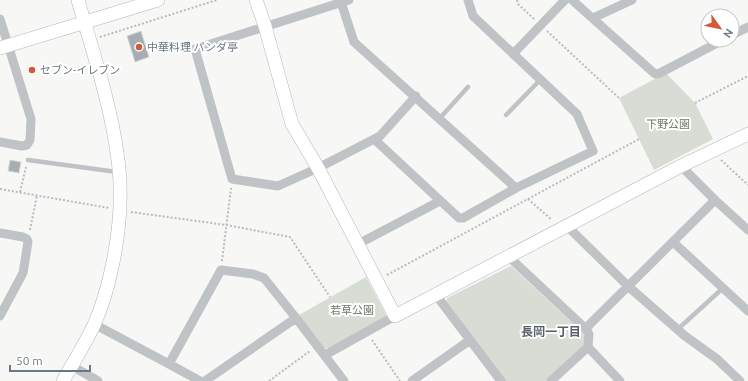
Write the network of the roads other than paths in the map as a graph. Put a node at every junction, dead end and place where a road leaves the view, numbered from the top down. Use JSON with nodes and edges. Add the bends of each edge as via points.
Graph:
{"nodes":[{"id":1,"x":78,"y":0,"type":"edge"},
{"id":2,"x":158,"y":0,"type":"edge"},
{"id":3,"x":256,"y":0,"type":"edge"},
{"id":4,"x":468,"y":0,"type":"edge"},
{"id":5,"x":565,"y":0,"type":"edge"},
{"id":6,"x":572,"y":0,"type":"edge"},
{"id":7,"x":632,"y":0,"type":"edge"},
{"id":8,"x":345,"y":1,"type":"edge"},
{"id":9,"x":593,"y":18,"type":"junction"},
{"id":10,"x":0,"y":20,"type":"edge"},
{"id":11,"x":84,"y":23,"type":"junction"},
{"id":12,"x":265,"y":26,"type":"junction"},
{"id":13,"x":4,"y":47,"type":"edge"},
{"id":14,"x":708,"y":48,"type":"edge"},
{"id":15,"x":513,"y":54,"type":"junction"},
{"id":16,"x":540,"y":80,"type":"junction"},
{"id":17,"x":468,"y":87,"type":"dead end"},
{"id":18,"x":416,"y":96,"type":"junction"},
{"id":19,"x":506,"y":115,"type":"dead end"},
{"id":20,"x":440,"y":118,"type":"junction"},
{"id":21,"x":748,"y":134,"type":"edge"},
{"id":22,"x":374,"y":139,"type":"junction"},
{"id":23,"x":0,"y":142,"type":"edge"},
{"id":24,"x":28,"y":160,"type":"dead end"},
{"id":25,"x":681,"y":166,"type":"junction"},
{"id":26,"x":318,"y":168,"type":"junction"},
{"id":27,"x":119,"y":172,"type":"junction"},
{"id":28,"x":516,"y":188,"type":"junction"},
{"id":29,"x":715,"y":200,"type":"junction"},
{"id":30,"x":440,"y":201,"type":"junction"},
{"id":31,"x":564,"y":227,"type":"junction"},
{"id":32,"x":748,"y":230,"type":"edge"},
{"id":33,"x":0,"y":233,"type":"edge"},
{"id":34,"x":673,"y":242,"type":"junction"},
{"id":35,"x":358,"y":244,"type":"junction"},
{"id":36,"x":509,"y":257,"type":"junction"},
{"id":37,"x":629,"y":287,"type":"junction"},
{"id":38,"x":723,"y":288,"type":"junction"},
{"id":39,"x":436,"y":295,"type":"junction"},
{"id":40,"x":748,"y":311,"type":"edge"},
{"id":41,"x":0,"y":315,"type":"edge"},
{"id":42,"x":395,"y":316,"type":"junction"},
{"id":43,"x":296,"y":318,"type":"junction"},
{"id":44,"x":94,"y":324,"type":"junction"},
{"id":45,"x":586,"y":329,"type":"junction"},
{"id":46,"x":678,"y":329,"type":"junction"},
{"id":47,"x":470,"y":340,"type":"junction"},
{"id":48,"x":588,"y":347,"type":"junction"},
{"id":49,"x":325,"y":355,"type":"junction"},
{"id":50,"x":169,"y":364,"type":"junction"},
{"id":51,"x":72,"y":366,"type":"junction"},
{"id":52,"x":341,"y":380,"type":"edge"},
{"id":53,"x":63,"y":381,"type":"edge"},
{"id":54,"x":98,"y":381,"type":"edge"},
{"id":55,"x":200,"y":381,"type":"edge"},
{"id":56,"x":205,"y":381,"type":"edge"},
{"id":57,"x":412,"y":381,"type":"edge"},
{"id":58,"x":501,"y":381,"type":"edge"},
{"id":59,"x":551,"y":381,"type":"edge"},
{"id":60,"x":620,"y":381,"type":"edge"},
{"id":61,"x":740,"y":381,"type":"edge"}],
"edges":[{"from":1,"to":11,"type":"street"},
{"from":2,"to":11,"type":"street"},
{"from":3,"to":12,"type":"street"},
{"from":4,"to":15,"type":"street","via":[[473,16]]},
{"from":5,"to":15,"type":"street"},
{"from":6,"to":9,"type":"street"},
{"from":7,"to":9,"type":"street"},
{"from":8,"to":12,"type":"street"},
{"from":8,"to":18,"type":"street","via":[[354,42]]},
{"from":9,"to":14,"type":"street","via":[[655,74]]},
{"from":10,"to":13,"type":"street"},
{"from":11,"to":13,"type":"street"},
{"from":11,"to":27,"type":"street","via":[[114,132]]},
{"from":12,"to":26,"type":"street","via":[[292,124]]},
{"from":12,"to":26,"type":"street","via":[[195,49],[232,179],[278,186]]},
{"from":13,"to":23,"type":"street","via":[[31,119],[28,145]]},
{"from":15,"to":16,"type":"street"},
{"from":16,"to":19,"type":"lane"},
{"from":16,"to":28,"type":"street","via":[[577,114],[593,151]]},
{"from":17,"to":20,"type":"lane"},
{"from":18,"to":20,"type":"street"},
{"from":18,"to":22,"type":"street","via":[[380,136]]},
{"from":20,"to":28,"type":"street"},
{"from":21,"to":25,"type":"street"},
{"from":22,"to":26,"type":"street"},
{"from":22,"to":30,"type":"street"},
{"from":24,"to":27,"type":"lane"},
{"from":25,"to":29,"type":"street"},
{"from":25,"to":31,"type":"street"},
{"from":26,"to":35,"type":"street"},
{"from":27,"to":44,"type":"street","via":[[118,235],[107,286]]},
{"from":28,"to":30,"type":"street","via":[[463,218],[456,216]]},
{"from":29,"to":32,"type":"street"},
{"from":29,"to":34,"type":"street"},
{"from":30,"to":35,"type":"street"},
{"from":31,"to":36,"type":"street"},
{"from":31,"to":37,"type":"street"},
{"from":33,"to":41,"type":"street","via":[[23,237],[28,242],[23,273]]},
{"from":34,"to":37,"type":"street"},
{"from":34,"to":38,"type":"street"},
{"from":35,"to":42,"type":"street"},
{"from":36,"to":39,"type":"street"},
{"from":36,"to":45,"type":"street"},
{"from":37,"to":45,"type":"street"},
{"from":37,"to":46,"type":"street"},
{"from":38,"to":40,"type":"street"},
{"from":38,"to":46,"type":"lane"},
{"from":39,"to":42,"type":"street"},
{"from":39,"to":47,"type":"street"},
{"from":42,"to":49,"type":"street"},
{"from":43,"to":49,"type":"street"},
{"from":43,"to":50,"type":"street","via":[[264,278],[221,270]]},
{"from":43,"to":56,"type":"street"},
{"from":44,"to":50,"type":"street"},
{"from":44,"to":51,"type":"street"},
{"from":45,"to":48,"type":"street","via":[[590,334]]},
{"from":46,"to":61,"type":"street","via":[[717,359]]},
{"from":47,"to":57,"type":"street"},
{"from":47,"to":58,"type":"street"},
{"from":48,"to":59,"type":"street"},
{"from":48,"to":60,"type":"street"},
{"from":49,"to":52,"type":"street"},
{"from":50,"to":55,"type":"street"},
{"from":51,"to":53,"type":"street"},
{"from":51,"to":54,"type":"street"}]}
